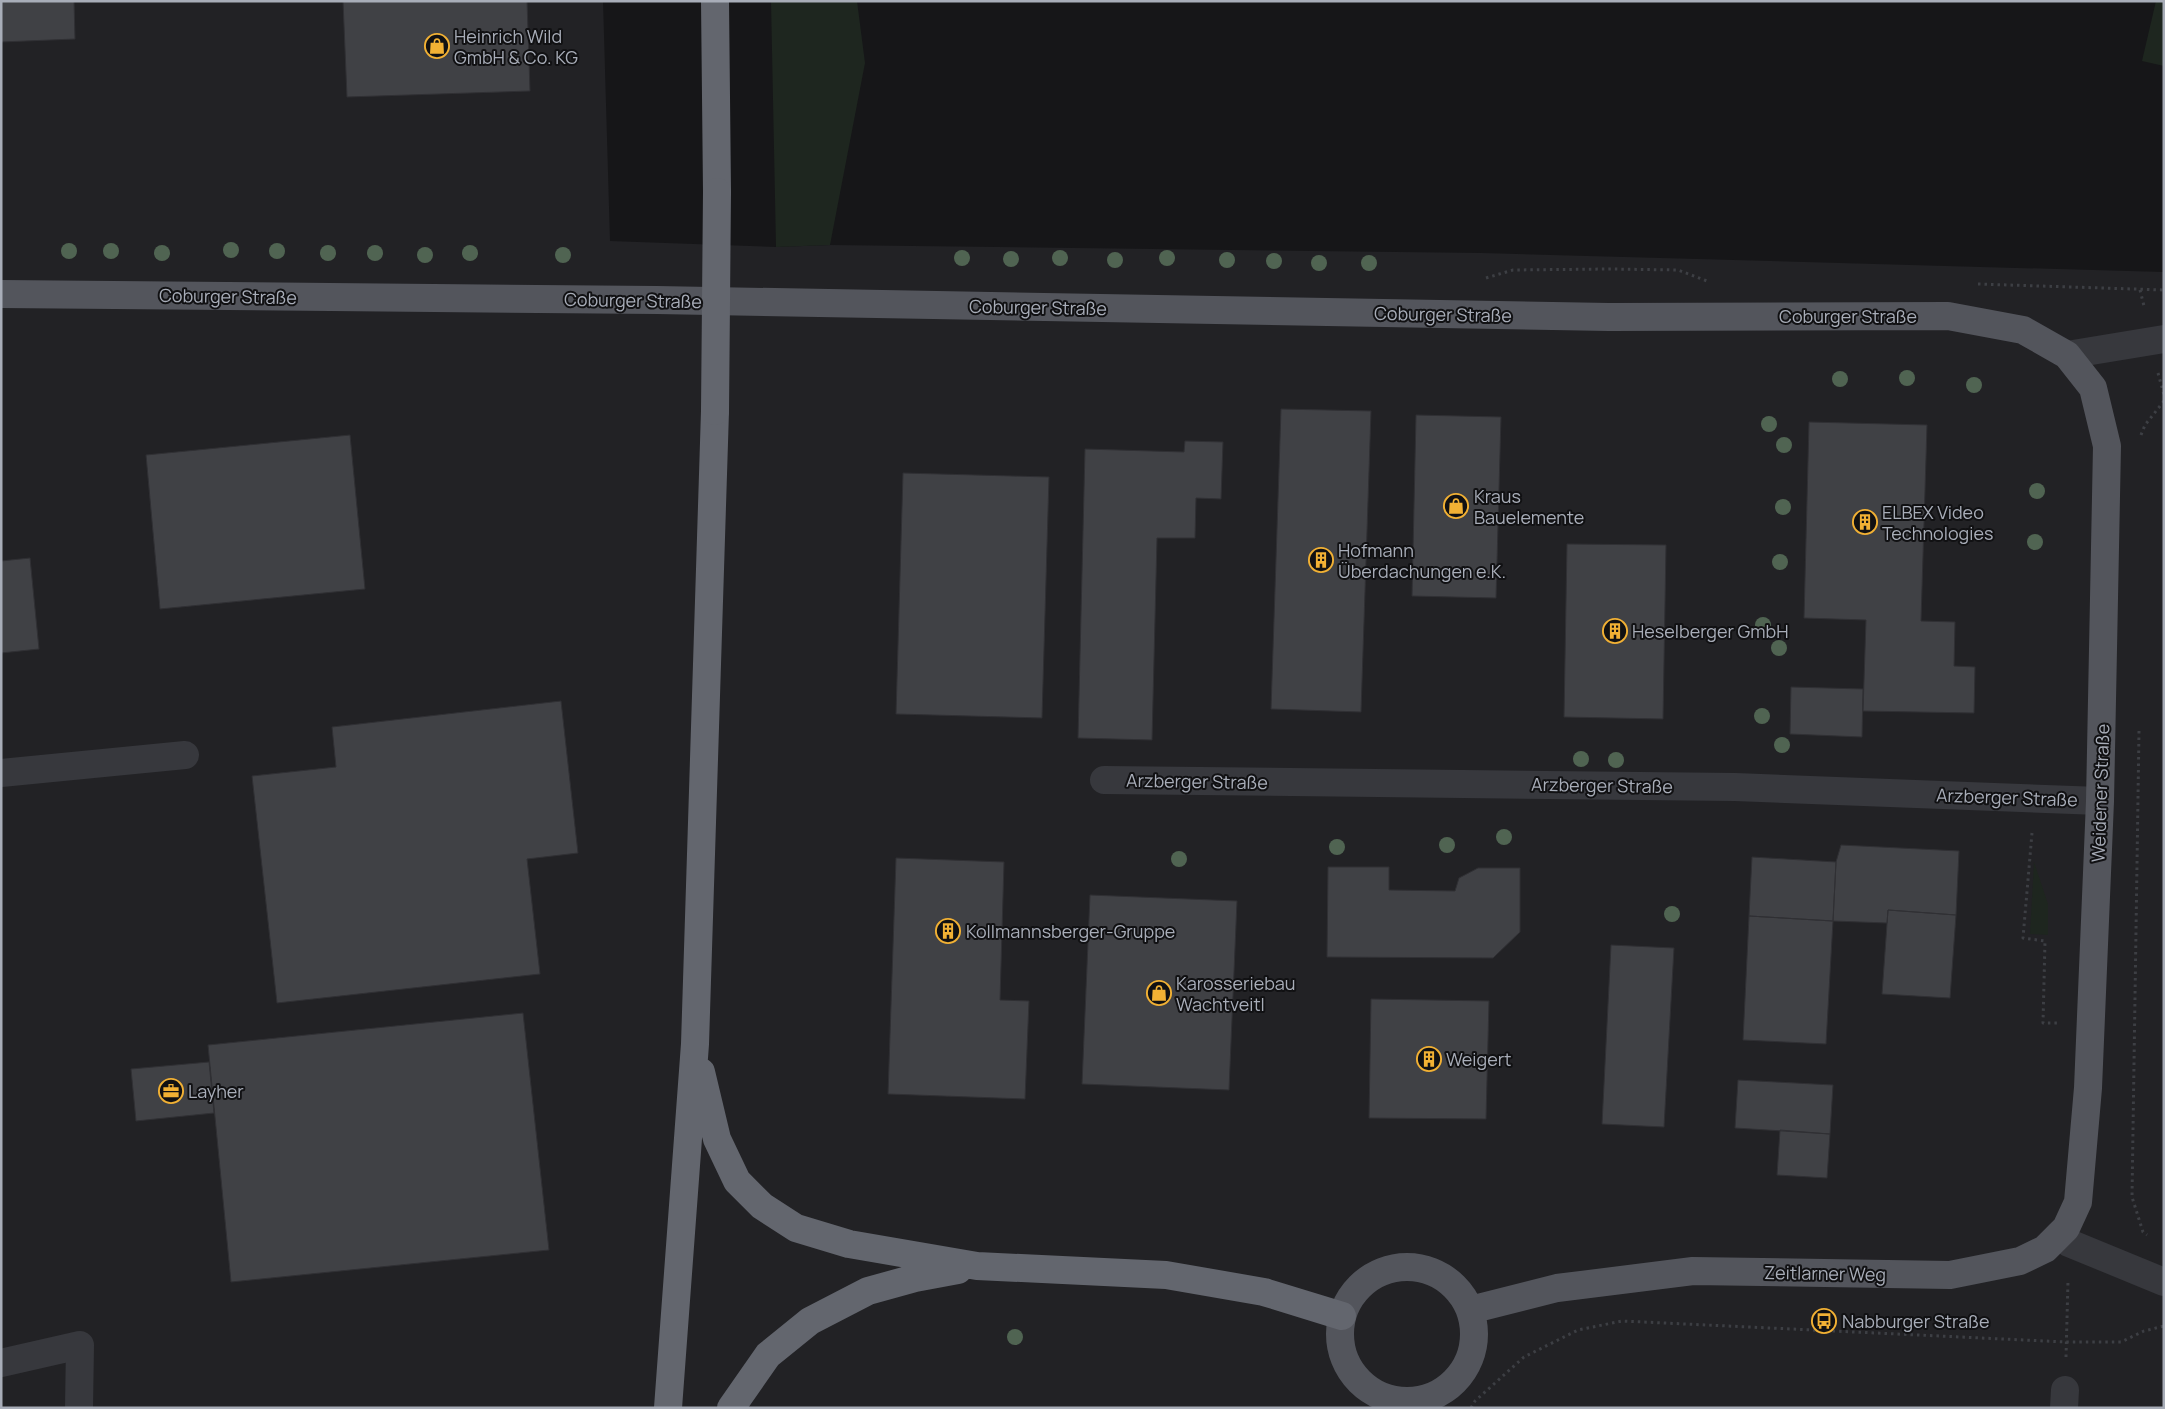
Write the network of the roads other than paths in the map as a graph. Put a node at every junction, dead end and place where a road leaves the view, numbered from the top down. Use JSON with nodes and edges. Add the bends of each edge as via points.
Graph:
{"nodes":[{"id":1,"x":715,"y":1,"type":"edge"},
{"id":2,"x":1,"y":294,"type":"edge"},
{"id":3,"x":2164,"y":339,"type":"edge"},
{"id":4,"x":2067,"y":355,"type":"junction"},
{"id":5,"x":185,"y":755,"type":"dead end"},
{"id":6,"x":1,"y":773,"type":"edge"},
{"id":7,"x":1104,"y":780,"type":"dead end"},
{"id":8,"x":2100,"y":801,"type":"junction"},
{"id":9,"x":695,"y":1044,"type":"junction"},
{"id":10,"x":2064,"y":1239,"type":"junction"},
{"id":11,"x":977,"y":1266,"type":"junction"},
{"id":12,"x":2164,"y":1282,"type":"edge"},
{"id":13,"x":1470,"y":1310,"type":"junction"},
{"id":14,"x":1342,"y":1316,"type":"junction"},
{"id":15,"x":1,"y":1363,"type":"edge"},
{"id":16,"x":1402,"y":1405,"type":"edge"},
{"id":17,"x":79,"y":1408,"type":"edge"},
{"id":18,"x":668,"y":1408,"type":"edge"},
{"id":19,"x":731,"y":1408,"type":"edge"}],
"edges":[{"from":1,"to":9,"type":"highway","bridge":true,"via":[[715,411]]},
{"from":2,"to":4,"type":"main road","name":"Coburger Straße","via":[[657,300],[1609,317],[1948,316],[2023,330]]},
{"from":3,"to":4,"type":"street"},
{"from":4,"to":8,"type":"main road","name":"Weidener Straße","via":[[2093,388],[2106,446]]},
{"from":5,"to":6,"type":"street"},
{"from":7,"to":8,"type":"street","name":"Arzberger Straße","via":[[1735,787]]},
{"from":8,"to":10,"type":"main road","name":"Weidener Straße","via":[[2088,1088],[2078,1202]]},
{"from":9,"to":11,"type":"highway","via":[[717,1139],[737,1181],[762,1206],[796,1228],[849,1244]]},
{"from":9,"to":18,"type":"highway"},
{"from":10,"to":12,"type":"street"},
{"from":10,"to":13,"type":"main road","name":"Zeitlarner Weg","via":[[2020,1261],[1950,1275],[1693,1270],[1557,1288]]},
{"from":11,"to":14,"type":"highway","via":[[1166,1275],[1264,1292]]},
{"from":11,"to":19,"type":"highway","via":[[868,1291],[810,1321],[768,1355]]},
{"from":13,"to":14,"type":"main road","via":[[1460,1292],[1445,1278],[1427,1270],[1407,1267],[1387,1269],[1369,1278],[1354,1292]]},
{"from":13,"to":16,"type":"main road","via":[[1473,1348],[1466,1367],[1455,1382],[1439,1394]]},
{"from":14,"to":16,"type":"main road","via":[[1339,1329],[1341,1350],[1349,1370],[1369,1390]]},
{"from":15,"to":17,"type":"street","via":[[80,1345]]}]}
